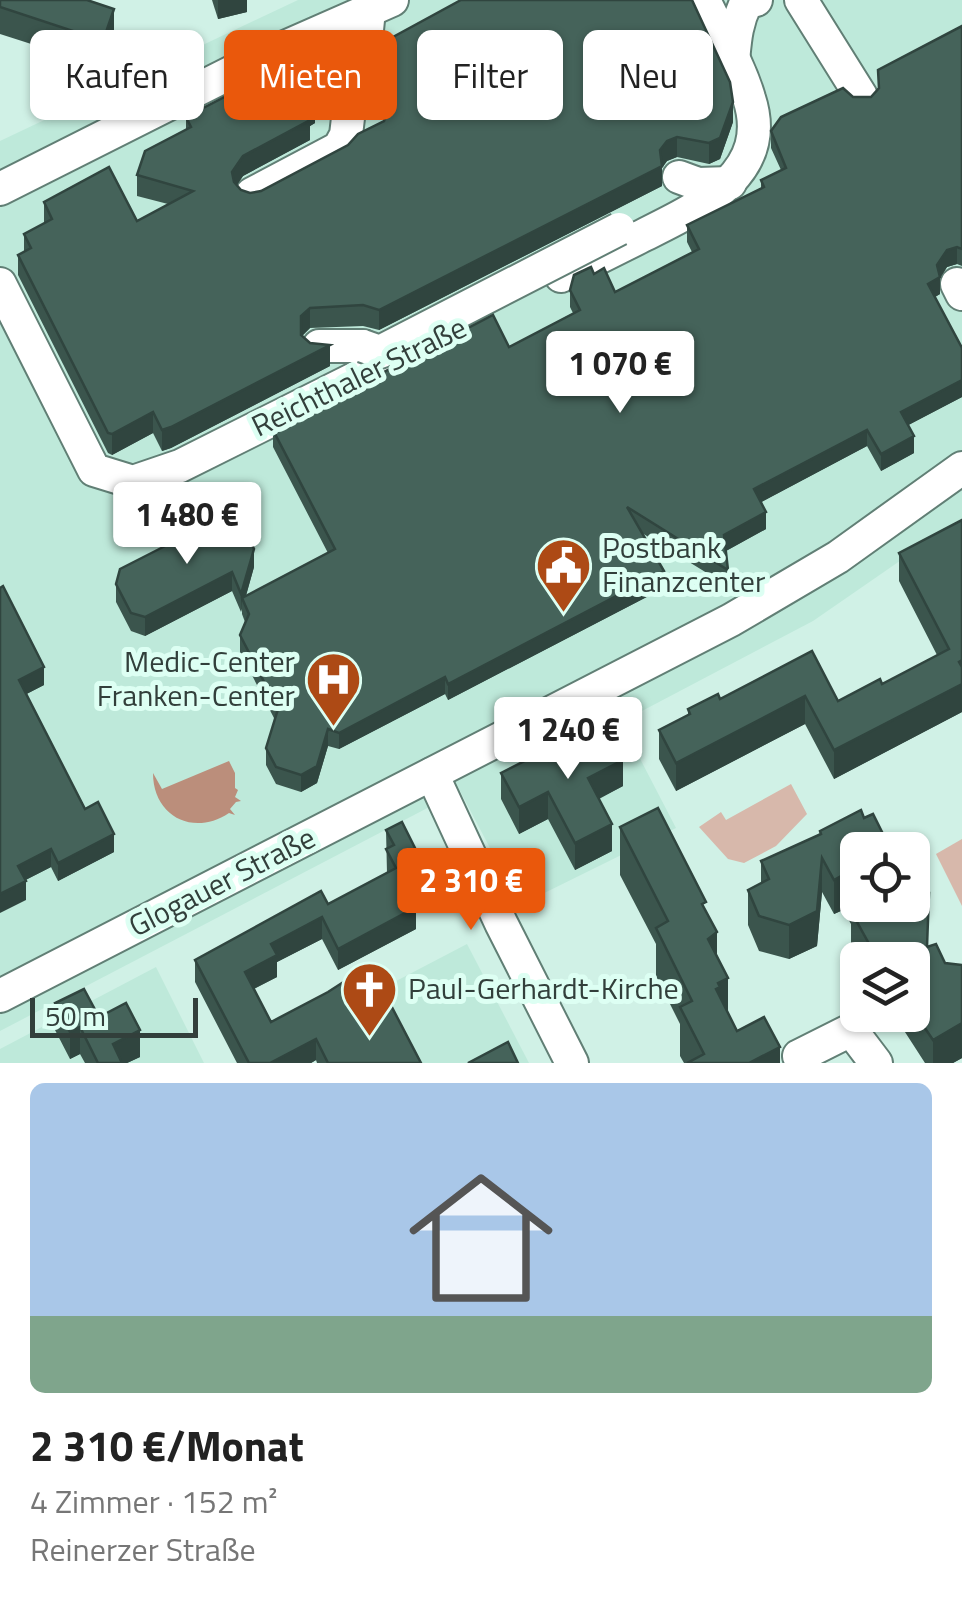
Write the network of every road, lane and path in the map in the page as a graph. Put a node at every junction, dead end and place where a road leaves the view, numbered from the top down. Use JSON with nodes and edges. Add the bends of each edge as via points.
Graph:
{"nodes":[{"id":1,"x":704,"y":0,"type":"edge"},
{"id":2,"x":756,"y":0,"type":"edge"},
{"id":3,"x":801,"y":0,"type":"edge"},
{"id":4,"x":386,"y":2,"type":"edge"},
{"id":5,"x":733,"y":61,"type":"junction"},
{"id":6,"x":860,"y":96,"type":"edge"},
{"id":7,"x":679,"y":177,"type":"dead end"},
{"id":8,"x":730,"y":183,"type":"junction"},
{"id":9,"x":0,"y":189,"type":"edge"},
{"id":10,"x":252,"y":194,"type":"edge"},
{"id":11,"x":705,"y":205,"type":"junction"},
{"id":12,"x":0,"y":284,"type":"edge"},
{"id":13,"x":319,"y":346,"type":"edge"},
{"id":14,"x":370,"y":352,"type":"junction"},
{"id":15,"x":962,"y":468,"type":"edge"},
{"id":16,"x":432,"y":774,"type":"junction"},
{"id":17,"x":0,"y":996,"type":"edge"},
{"id":18,"x":871,"y":1062,"type":"edge"},
{"id":19,"x":572,"y":1063,"type":"edge"},
{"id":20,"x":803,"y":1063,"type":"edge"}],
"edges":[{"from":1,"to":5,"type":"street","name":"Reichthaler Straße"},
{"from":2,"to":5,"type":"street","via":[[746,3],[735,28]]},
{"from":3,"to":6,"type":"street"},
{"from":4,"to":9,"type":"street","via":[[230,72]]},
{"from":4,"to":10,"type":"street","via":[[352,84],[346,136],[338,148]]},
{"from":5,"to":8,"type":"street","name":"Reichthaler Straße","via":[[751,101],[752,136]]},
{"from":7,"to":8,"type":"street"},
{"from":8,"to":11,"type":"street","name":"Reichthaler Straße"},
{"from":11,"to":14,"type":"street","name":"Reichthaler Straße"},
{"from":11,"to":14,"type":"street","bridge":true,"via":[[678,206],[619,229]]},
{"from":12,"to":14,"type":"street","name":"Reichthaler Straße","via":[[94,470],[133,482],[180,466]]},
{"from":13,"to":14,"type":"street"},
{"from":15,"to":16,"type":"street","name":"Glogauer Straße","via":[[788,588]]},
{"from":16,"to":17,"type":"street","name":"Glogauer Straße"},
{"from":16,"to":19,"type":"street"},
{"from":18,"to":20,"type":"street","via":[[851,1030],[799,1056]]}]}
